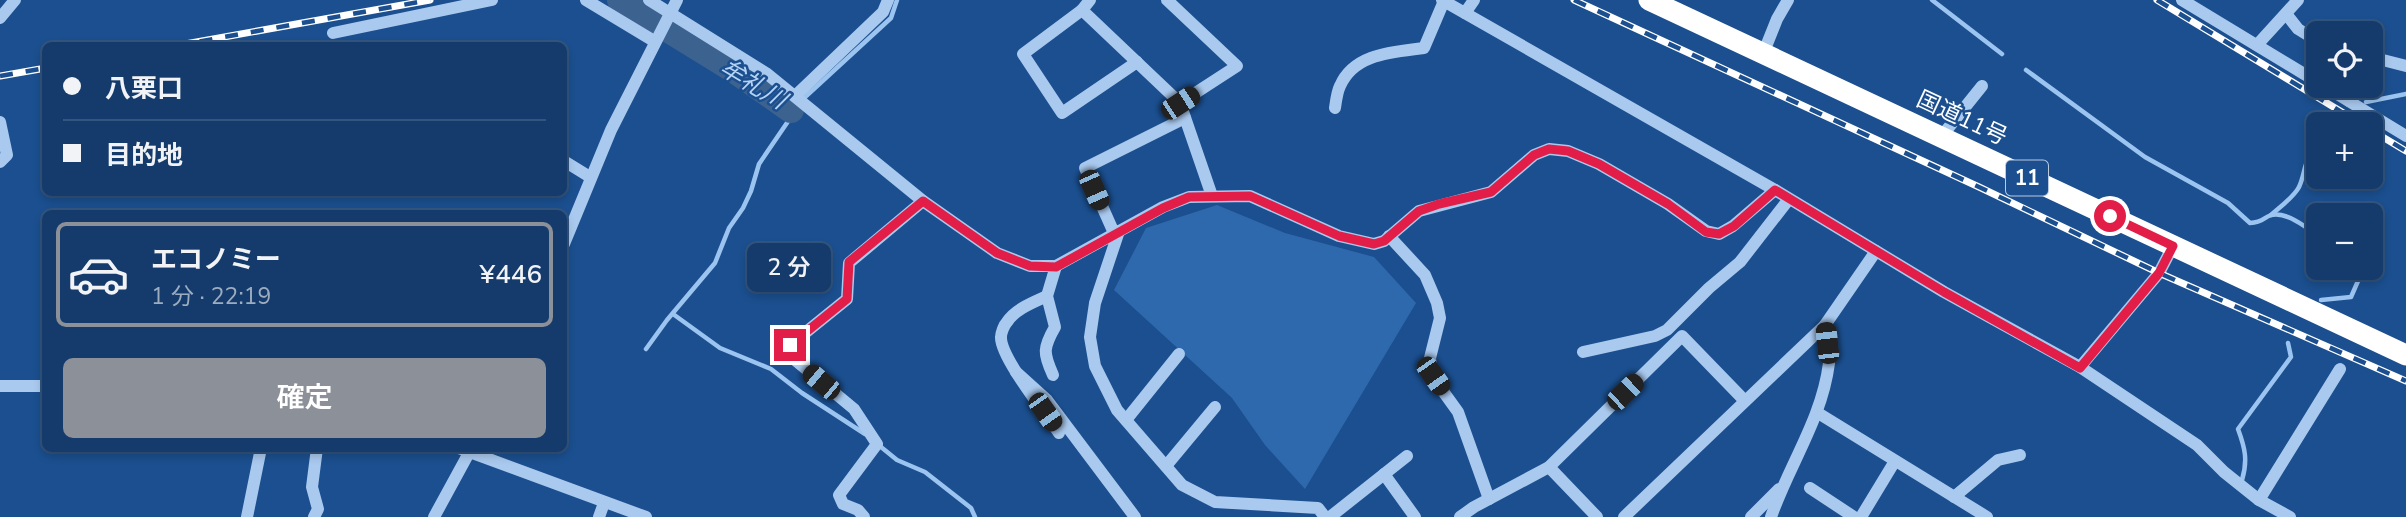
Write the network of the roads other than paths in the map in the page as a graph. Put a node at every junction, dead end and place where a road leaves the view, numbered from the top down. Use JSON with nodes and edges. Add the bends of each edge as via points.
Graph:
{"nodes":[{"id":1,"x":15,"y":0,"type":"edge"},
{"id":2,"x":492,"y":0,"type":"edge"},
{"id":3,"x":586,"y":0,"type":"edge"},
{"id":4,"x":649,"y":0,"type":"edge"},
{"id":5,"x":677,"y":0,"type":"edge"},
{"id":6,"x":888,"y":0,"type":"edge"},
{"id":7,"x":1167,"y":0,"type":"edge"},
{"id":8,"x":1474,"y":0,"type":"edge"},
{"id":9,"x":1649,"y":0,"type":"edge"},
{"id":10,"x":1788,"y":0,"type":"edge"},
{"id":11,"x":2182,"y":0,"type":"edge"},
{"id":12,"x":2298,"y":0,"type":"edge"},
{"id":13,"x":1443,"y":1,"type":"edge"},
{"id":14,"x":1086,"y":5,"type":"edge"},
{"id":15,"x":1675,"y":5,"type":"edge"},
{"id":16,"x":670,"y":12,"type":"junction"},
{"id":17,"x":1465,"y":13,"type":"junction"},
{"id":18,"x":2287,"y":15,"type":"junction"},
{"id":19,"x":0,"y":18,"type":"edge"},
{"id":20,"x":333,"y":33,"type":"dead end"},
{"id":21,"x":2306,"y":34,"type":"edge"},
{"id":22,"x":655,"y":40,"type":"junction"},
{"id":23,"x":2257,"y":45,"type":"junction"},
{"id":24,"x":1763,"y":54,"type":"junction"},
{"id":25,"x":2383,"y":61,"type":"edge"},
{"id":26,"x":1137,"y":62,"type":"junction"},
{"id":27,"x":2406,"y":66,"type":"edge"},
{"id":28,"x":2306,"y":75,"type":"edge"},
{"id":29,"x":1982,"y":86,"type":"dead end"},
{"id":30,"x":796,"y":95,"type":"junction"},
{"id":31,"x":2344,"y":98,"type":"edge"},
{"id":32,"x":2351,"y":98,"type":"edge"},
{"id":33,"x":2349,"y":101,"type":"junction"},
{"id":34,"x":1180,"y":103,"type":"junction"},
{"id":35,"x":1335,"y":108,"type":"dead end"},
{"id":36,"x":1185,"y":118,"type":"junction"},
{"id":37,"x":0,"y":122,"type":"edge"},
{"id":38,"x":2406,"y":136,"type":"edge"},
{"id":39,"x":1941,"y":137,"type":"junction"},
{"id":40,"x":0,"y":162,"type":"edge"},
{"id":41,"x":567,"y":162,"type":"edge"},
{"id":42,"x":590,"y":177,"type":"junction"},
{"id":43,"x":1775,"y":190,"type":"junction"},
{"id":44,"x":1212,"y":197,"type":"junction"},
{"id":45,"x":1789,"y":199,"type":"junction"},
{"id":46,"x":923,"y":201,"type":"junction"},
{"id":47,"x":1117,"y":232,"type":"junction"},
{"id":48,"x":567,"y":236,"type":"edge"},
{"id":49,"x":1389,"y":236,"type":"junction"},
{"id":50,"x":2173,"y":246,"type":"junction"},
{"id":51,"x":1876,"y":251,"type":"junction"},
{"id":52,"x":1056,"y":267,"type":"junction"},
{"id":53,"x":1048,"y":296,"type":"junction"},
{"id":54,"x":1825,"y":325,"type":"junction"},
{"id":55,"x":1583,"y":352,"type":"dead end"},
{"id":56,"x":1179,"y":354,"type":"dead end"},
{"id":57,"x":2406,"y":355,"type":"edge"},
{"id":58,"x":2080,"y":368,"type":"junction"},
{"id":59,"x":2340,"y":369,"type":"dead end"},
{"id":60,"x":1016,"y":372,"type":"junction"},
{"id":61,"x":1053,"y":375,"type":"dead end"},
{"id":62,"x":0,"y":386,"type":"edge"},
{"id":63,"x":42,"y":386,"type":"edge"},
{"id":64,"x":1745,"y":401,"type":"junction"},
{"id":65,"x":1215,"y":407,"type":"dead end"},
{"id":66,"x":1818,"y":413,"type":"junction"},
{"id":67,"x":1126,"y":420,"type":"junction"},
{"id":68,"x":1059,"y":433,"type":"dead end"},
{"id":69,"x":260,"y":452,"type":"edge"},
{"id":70,"x":316,"y":452,"type":"edge"},
{"id":71,"x":465,"y":452,"type":"edge"},
{"id":72,"x":474,"y":452,"type":"edge"},
{"id":73,"x":2020,"y":455,"type":"dead end"},
{"id":74,"x":1407,"y":456,"type":"dead end"},
{"id":75,"x":1895,"y":461,"type":"junction"},
{"id":76,"x":1166,"y":466,"type":"junction"},
{"id":77,"x":1549,"y":467,"type":"junction"},
{"id":78,"x":1384,"y":474,"type":"junction"},
{"id":79,"x":1782,"y":487,"type":"junction"},
{"id":80,"x":1810,"y":488,"type":"dead end"},
{"id":81,"x":1954,"y":497,"type":"junction"},
{"id":82,"x":1489,"y":499,"type":"junction"},
{"id":83,"x":2259,"y":500,"type":"junction"},
{"id":84,"x":604,"y":503,"type":"junction"},
{"id":85,"x":247,"y":517,"type":"edge"},
{"id":86,"x":314,"y":517,"type":"edge"},
{"id":87,"x":434,"y":517,"type":"edge"},
{"id":88,"x":599,"y":517,"type":"edge"},
{"id":89,"x":646,"y":517,"type":"edge"},
{"id":90,"x":864,"y":517,"type":"edge"},
{"id":91,"x":1135,"y":517,"type":"edge"},
{"id":92,"x":1327,"y":517,"type":"edge"},
{"id":93,"x":1415,"y":517,"type":"edge"},
{"id":94,"x":1460,"y":517,"type":"edge"},
{"id":95,"x":1597,"y":517,"type":"edge"},
{"id":96,"x":1624,"y":517,"type":"edge"},
{"id":97,"x":1751,"y":517,"type":"edge"},
{"id":98,"x":1771,"y":517,"type":"edge"},
{"id":99,"x":1854,"y":517,"type":"edge"},
{"id":100,"x":1861,"y":517,"type":"edge"},
{"id":101,"x":1987,"y":517,"type":"edge"},
{"id":102,"x":2290,"y":517,"type":"edge"}],
"edges":[{"from":1,"to":19,"type":"street"},
{"from":2,"to":20,"type":"street"},
{"from":3,"to":22,"type":"street"},
{"from":4,"to":16,"type":"street"},
{"from":5,"to":16,"type":"street"},
{"from":6,"to":30,"type":"street","via":[[883,12]]},
{"from":7,"to":34,"type":"street","via":[[1237,66]]},
{"from":8,"to":17,"type":"street"},
{"from":9,"to":15,"type":"highway","name":"国道11号","number":"11"},
{"from":10,"to":24,"type":"street"},
{"from":11,"to":23,"type":"street"},
{"from":12,"to":18,"type":"street"},
{"from":13,"to":17,"type":"street"},
{"from":13,"to":35,"type":"street","via":[[1424,48],[1363,61],[1340,86]]},
{"from":14,"to":26,"type":"street"},
{"from":14,"to":26,"type":"street","via":[[1023,54],[1062,113]]},
{"from":15,"to":24,"type":"highway","name":"国道11号","number":"11"},
{"from":16,"to":22,"type":"street"},
{"from":16,"to":30,"type":"street"},
{"from":17,"to":43,"type":"street"},
{"from":18,"to":21,"type":"street"},
{"from":18,"to":23,"type":"street"},
{"from":22,"to":42,"type":"street"},
{"from":23,"to":28,"type":"street"},
{"from":24,"to":39,"type":"highway","name":"国道11号","number":"11"},
{"from":25,"to":27,"type":"street"},
{"from":26,"to":34,"type":"street"},
{"from":29,"to":39,"type":"street"},
{"from":30,"to":46,"type":"street"},
{"from":31,"to":33,"type":"street"},
{"from":32,"to":33,"type":"street"},
{"from":33,"to":38,"type":"street"},
{"from":34,"to":36,"type":"street"},
{"from":36,"to":44,"type":"street"},
{"from":36,"to":47,"type":"street","via":[[1085,168]]},
{"from":37,"to":40,"type":"street","via":[[7,155]]},
{"from":39,"to":50,"type":"highway","name":"国道11号","number":"11"},
{"from":41,"to":42,"type":"street"},
{"from":42,"to":48,"type":"street"},
{"from":43,"to":45,"type":"street"},
{"from":43,"to":49,"type":"street","via":[[1734,226],[1719,234],[1706,232],[1599,164],[1568,151],[1549,149],[1534,155],[1491,192],[1419,211]]},
{"from":44,"to":47,"type":"street","via":[[1189,197]]},
{"from":44,"to":49,"type":"street","via":[[1250,196],[1339,236],[1374,244]]},
{"from":45,"to":51,"type":"street"},
{"from":45,"to":55,"type":"street","via":[[1740,262],[1667,330]]},
{"from":46,"to":52,"type":"street","via":[[997,253],[1030,266]]},
{"from":46,"to":90,"type":"street","via":[[849,262],[847,299],[790,345],[789,355],[854,409],[877,444],[839,495],[843,504]]},
{"from":47,"to":52,"type":"street"},
{"from":47,"to":67,"type":"street","via":[[1090,337],[1095,366]]},
{"from":49,"to":82,"type":"street","via":[[1425,275],[1437,303],[1440,318],[1430,358],[1433,376],[1458,412]]},
{"from":50,"to":57,"type":"highway","name":"国道11号","number":"11"},
{"from":50,"to":58,"type":"street","via":[[2159,273]]},
{"from":51,"to":54,"type":"street"},
{"from":51,"to":58,"type":"street"},
{"from":52,"to":53,"type":"street"},
{"from":53,"to":60,"type":"street","via":[[1007,320],[1000,335]]},
{"from":53,"to":61,"type":"street","via":[[1055,327],[1044,355]]},
{"from":54,"to":64,"type":"street"},
{"from":54,"to":66,"type":"street","via":[[1829,361]]},
{"from":56,"to":67,"type":"street"},
{"from":58,"to":83,"type":"street","via":[[2197,445]]},
{"from":59,"to":83,"type":"street"},
{"from":60,"to":68,"type":"street"},
{"from":60,"to":91,"type":"street","via":[[1047,400]]},
{"from":62,"to":63,"type":"street"},
{"from":64,"to":77,"type":"street","via":[[1682,336]]},
{"from":64,"to":96,"type":"street"},
{"from":65,"to":76,"type":"street"},
{"from":66,"to":75,"type":"street"},
{"from":66,"to":79,"type":"street"},
{"from":67,"to":76,"type":"street"},
{"from":69,"to":85,"type":"street"},
{"from":70,"to":86,"type":"street","via":[[312,487],[318,509]]},
{"from":71,"to":87,"type":"street"},
{"from":72,"to":84,"type":"street"},
{"from":73,"to":81,"type":"street","via":[[1998,460]]},
{"from":74,"to":78,"type":"street"},
{"from":75,"to":81,"type":"street"},
{"from":75,"to":100,"type":"street"},
{"from":76,"to":92,"type":"street","via":[[1182,485],[1215,502],[1318,508]]},
{"from":77,"to":82,"type":"street"},
{"from":77,"to":95,"type":"street"},
{"from":78,"to":92,"type":"street"},
{"from":78,"to":93,"type":"street"},
{"from":79,"to":97,"type":"street"},
{"from":79,"to":98,"type":"street"},
{"from":80,"to":99,"type":"street"},
{"from":81,"to":101,"type":"street"},
{"from":82,"to":94,"type":"street"},
{"from":83,"to":102,"type":"street"},
{"from":84,"to":88,"type":"street"},
{"from":84,"to":89,"type":"street"}]}
